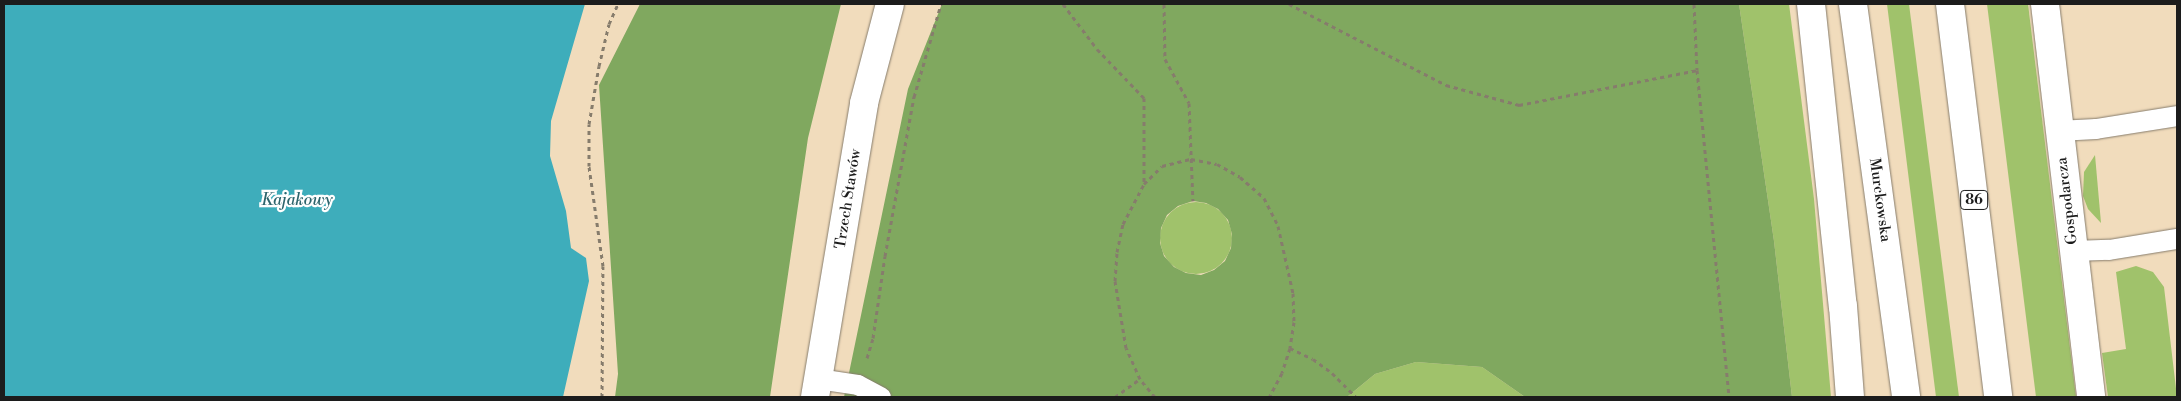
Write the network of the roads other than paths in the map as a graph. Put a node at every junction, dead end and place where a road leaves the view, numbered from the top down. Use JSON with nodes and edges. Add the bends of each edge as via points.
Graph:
{"nodes":[{"id":1,"x":890,"y":4,"type":"edge"},
{"id":2,"x":1811,"y":4,"type":"edge"},
{"id":3,"x":1853,"y":4,"type":"edge"},
{"id":4,"x":1950,"y":4,"type":"edge"},
{"id":5,"x":2045,"y":4,"type":"edge"},
{"id":6,"x":2177,"y":116,"type":"edge"},
{"id":7,"x":2058,"y":131,"type":"junction"},
{"id":8,"x":2177,"y":240,"type":"edge"},
{"id":9,"x":2073,"y":251,"type":"junction"},
{"id":10,"x":816,"y":388,"type":"edge"},
{"id":11,"x":881,"y":397,"type":"edge"},
{"id":12,"x":1850,"y":397,"type":"edge"},
{"id":13,"x":1906,"y":397,"type":"edge"},
{"id":14,"x":1998,"y":397,"type":"edge"},
{"id":15,"x":2091,"y":397,"type":"edge"}],
"edges":[{"from":1,"to":10,"type":"main road","name":"Trzech Stawów","via":[[864,104]]},
{"from":2,"to":12,"type":"main road"},
{"from":3,"to":13,"type":"main road","name":"Murckowska"},
{"from":4,"to":14,"type":"main road","number":"86"},
{"from":5,"to":7,"type":"main road","name":"Gospodarcza"},
{"from":6,"to":7,"type":"lane","via":[[2096,129]]},
{"from":7,"to":9,"type":"main road","name":"Gospodarcza"},
{"from":8,"to":9,"type":"lane","via":[[2109,250]]},
{"from":9,"to":15,"type":"main road","name":"Gospodarcza"},
{"from":10,"to":11,"type":"lane","via":[[858,385]]}]}
